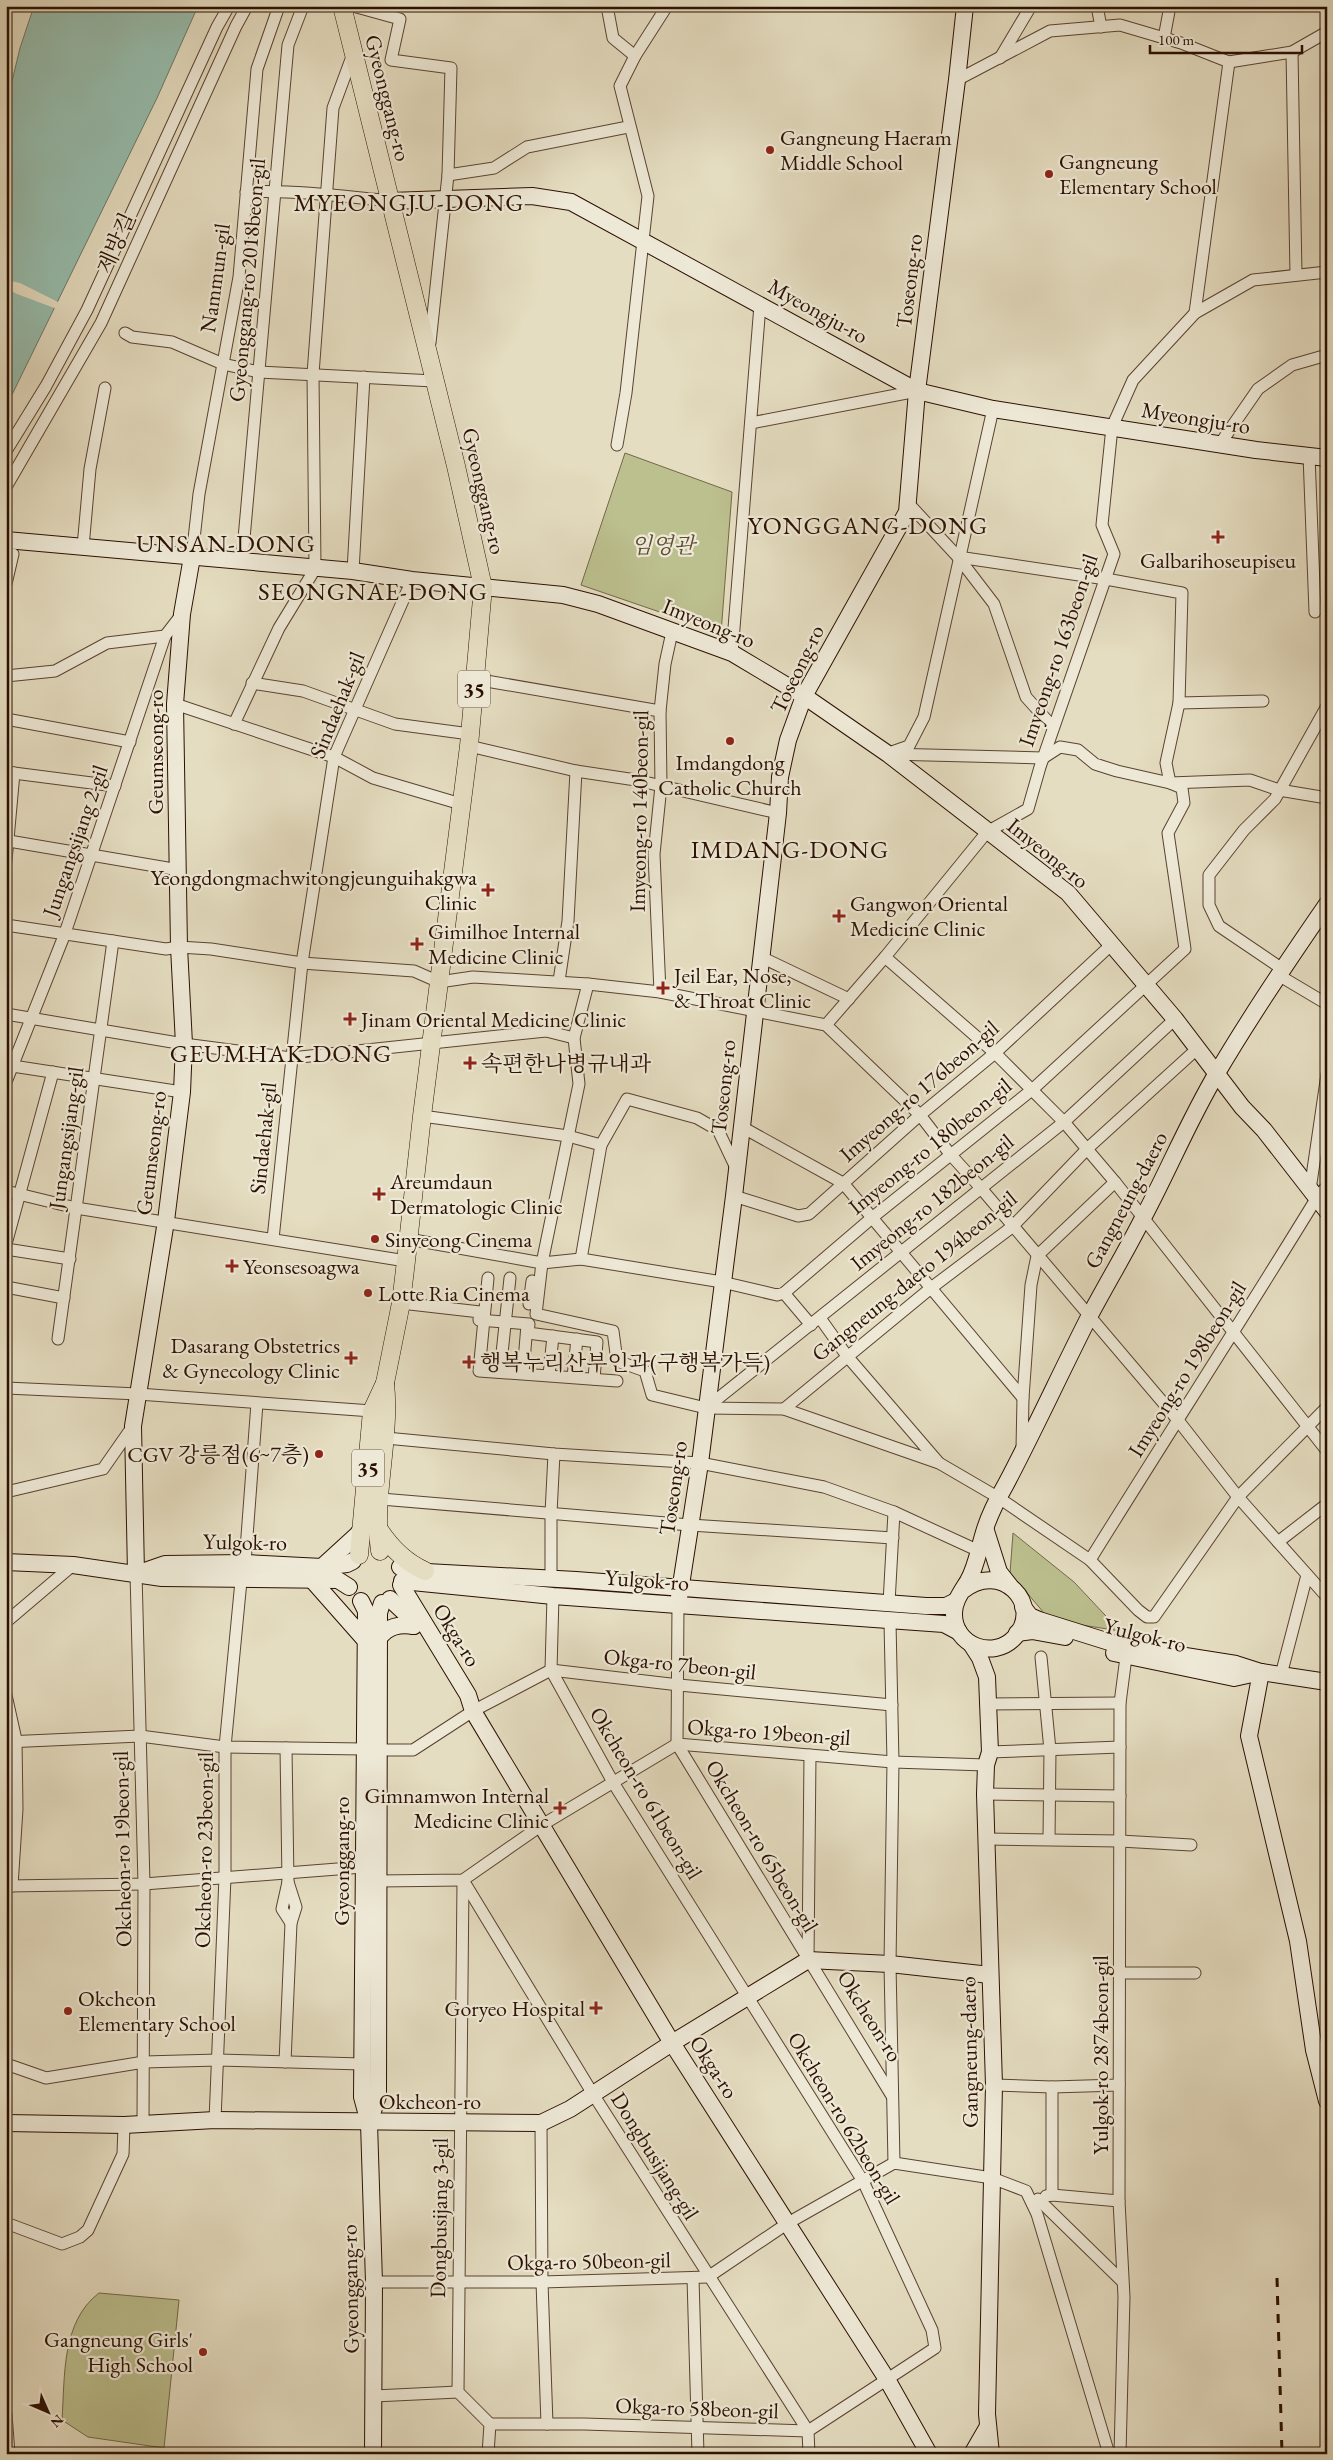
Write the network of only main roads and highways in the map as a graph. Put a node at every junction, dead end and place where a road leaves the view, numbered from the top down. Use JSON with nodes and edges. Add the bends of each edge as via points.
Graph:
{"nodes":[{"id":1,"x":342,"y":6,"type":"edge"},
{"id":2,"x":385,"y":1383,"type":"junction"},
{"id":3,"x":371,"y":1528,"type":"junction"},
{"id":4,"x":380,"y":1551,"type":"road end"},
{"id":5,"x":356,"y":1558,"type":"road end"},
{"id":6,"x":425,"y":1571,"type":"road end"}],
"edges":[{"from":1,"to":2,"type":"main road","name":"Gyeonggang-ro","number":"35","via":[[483,586],[470,740],[401,1303]]},
{"from":2,"to":3,"type":"main road","name":"Gyeonggang-ro","number":"35","via":[[388,1412],[381,1499]]},
{"from":2,"to":3,"type":"main road","name":"Gyeonggang-ro","number":"35","via":[[372,1411]]},
{"from":3,"to":4,"type":"main road","name":"Gyeonggang-ro","number":"35"},
{"from":3,"to":5,"type":"main road","name":"Gyeonggang-ro","number":"35"},
{"from":3,"to":6,"type":"main road","via":[[404,1559]]}]}
